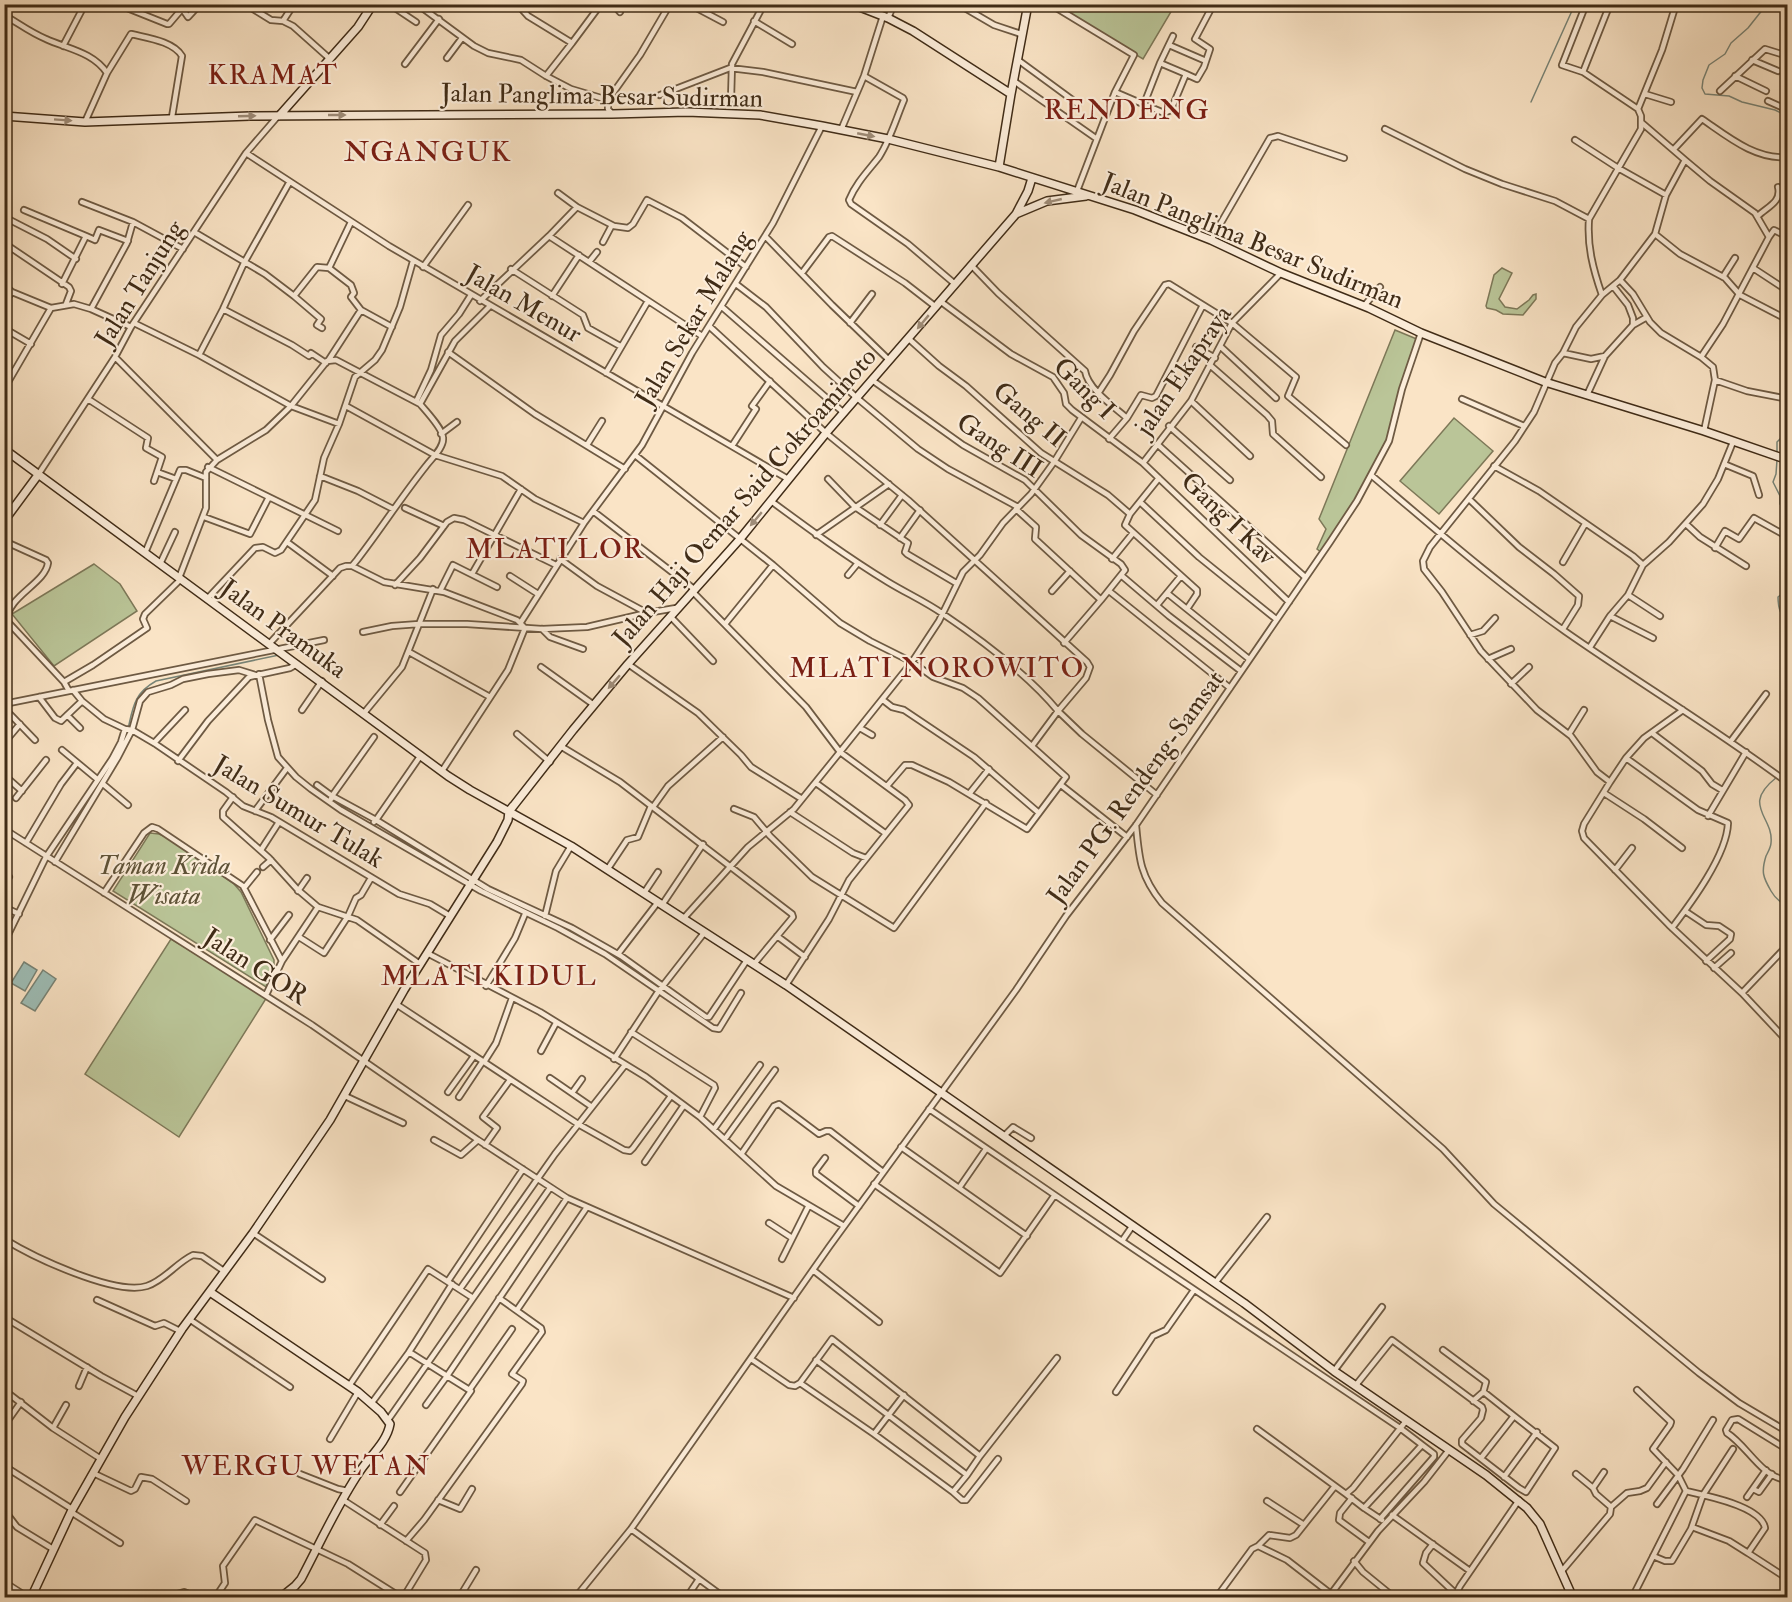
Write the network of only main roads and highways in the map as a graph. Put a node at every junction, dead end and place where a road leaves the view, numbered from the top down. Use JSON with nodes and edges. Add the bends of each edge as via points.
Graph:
{"nodes":[{"id":1,"x":373,"y":4,"type":"edge"},
{"id":2,"x":1028,"y":4,"type":"edge"},
{"id":3,"x":858,"y":5,"type":"edge"},
{"id":4,"x":1011,"y":94,"type":"junction"},
{"id":5,"x":4,"y":116,"type":"edge"},
{"id":6,"x":279,"y":116,"type":"junction"},
{"id":7,"x":999,"y":167,"type":"junction"},
{"id":8,"x":1032,"y":178,"type":"junction"},
{"id":9,"x":1092,"y":196,"type":"junction"},
{"id":10,"x":1016,"y":214,"type":"junction"},
{"id":11,"x":4,"y":449,"type":"edge"},
{"id":12,"x":1786,"y":459,"type":"edge"},
{"id":13,"x":38,"y":475,"type":"junction"},
{"id":14,"x":4,"y":521,"type":"edge"},
{"id":15,"x":511,"y":809,"type":"junction"},
{"id":16,"x":210,"y":1292,"type":"junction"},
{"id":17,"x":30,"y":1598,"type":"edge"},
{"id":18,"x":280,"y":1598,"type":"edge"},
{"id":19,"x":1573,"y":1598,"type":"edge"}],
"edges":[{"from":1,"to":6,"type":"main road","via":[[358,27]]},
{"from":2,"to":4,"type":"main road"},
{"from":3,"to":4,"type":"main road","via":[[950,54]]},
{"from":4,"to":7,"type":"main road"},
{"from":5,"to":6,"type":"main road","name":"Jalan Panglima Besar Sudirman","one_way":true,"via":[[85,122]]},
{"from":6,"to":7,"type":"main road","name":"Jalan Panglima Besar Sudirman","one_way":true,"via":[[738,113],[888,139]]},
{"from":7,"to":8,"type":"main road","name":"Jalan Panglima Besar Sudirman"},
{"from":8,"to":9,"type":"main road","name":"Jalan Panglima Besar Sudirman"},
{"from":8,"to":10,"type":"main road"},
{"from":9,"to":10,"type":"main road","one_way":true,"via":[[1047,201]]},
{"from":9,"to":12,"type":"main road","name":"Jalan Panglima Besar Sudirman","via":[[1212,240],[1421,333],[1545,382]]},
{"from":10,"to":15,"type":"main road","name":"Jalan Haji Oemar Said Cokroaminoto","one_way":true,"via":[[628,664]]},
{"from":11,"to":13,"type":"main road","name":"Jalan Pramuka"},
{"from":13,"to":14,"type":"main road"},
{"from":13,"to":15,"type":"main road","name":"Jalan Pramuka","via":[[442,771],[470,790]]},
{"from":15,"to":16,"type":"main road","name":"Jalan Haji Oemar Said Cokroaminoto","via":[[497,842],[396,1004],[345,1096]]},
{"from":15,"to":19,"type":"main road","name":"Jalan Pramuka","via":[[751,962],[1006,1133],[1127,1234],[1215,1283],[1406,1421],[1449,1450],[1468,1456],[1519,1500],[1540,1524]]},
{"from":16,"to":17,"type":"main road","name":"Jalan Haji Oemar Said Cokroaminoto","via":[[138,1396],[71,1510]]},
{"from":16,"to":18,"type":"main road","via":[[358,1392],[390,1424],[387,1435],[348,1491],[301,1579]]}]}
